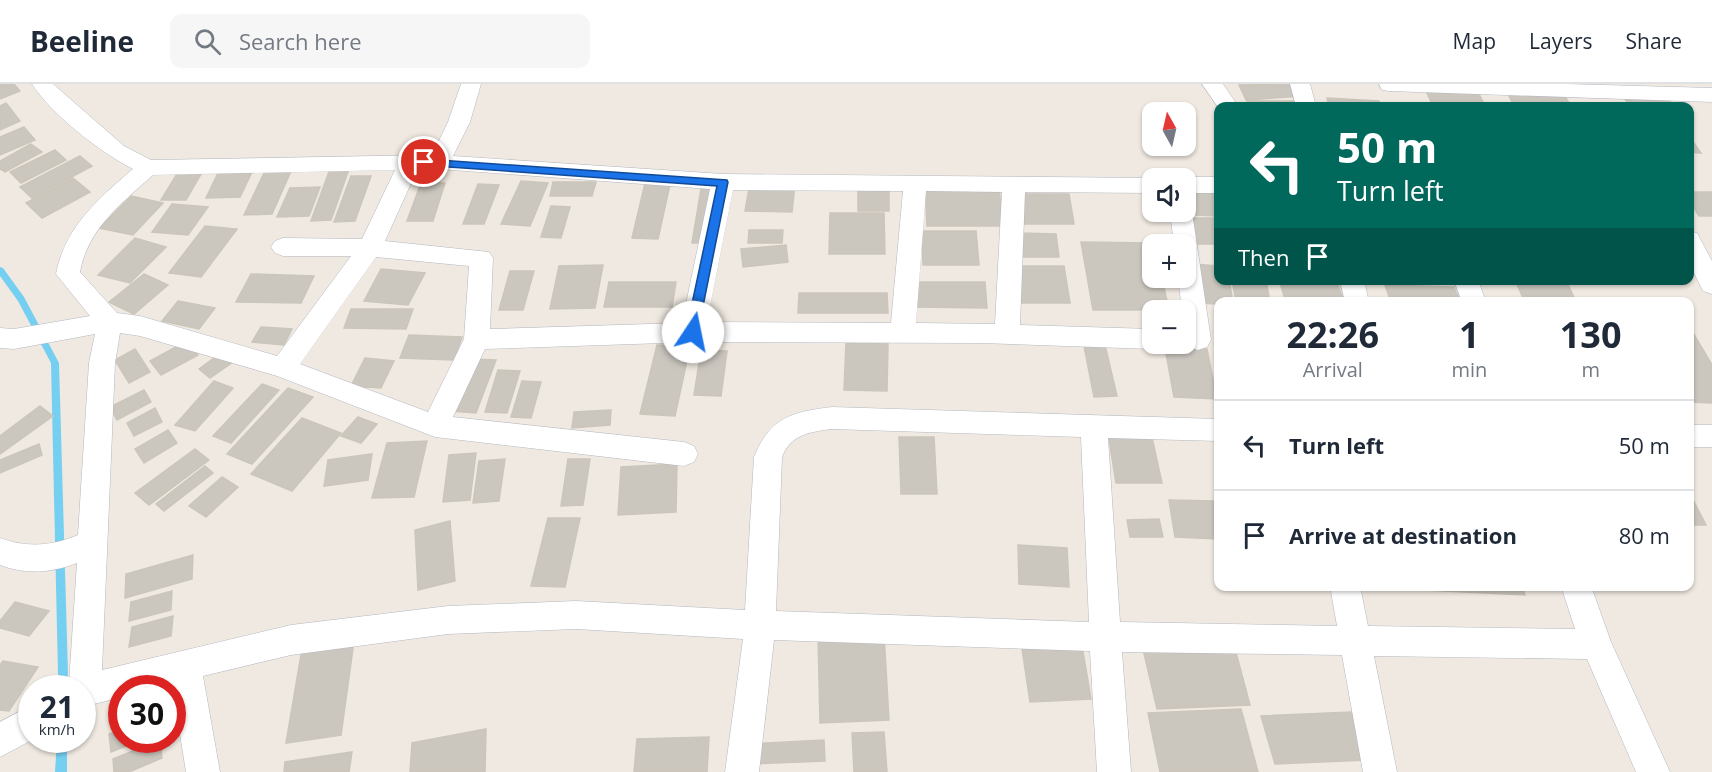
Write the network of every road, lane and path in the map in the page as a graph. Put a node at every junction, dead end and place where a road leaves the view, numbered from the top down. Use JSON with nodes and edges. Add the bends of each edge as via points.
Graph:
{"nodes":[{"id":1,"x":42,"y":84,"type":"edge"},
{"id":2,"x":471,"y":84,"type":"edge"},
{"id":3,"x":1212,"y":84,"type":"edge"},
{"id":4,"x":1300,"y":84,"type":"edge"},
{"id":5,"x":1389,"y":85,"type":"edge"},
{"id":6,"x":1596,"y":94,"type":"edge"},
{"id":7,"x":1712,"y":95,"type":"edge"},
{"id":8,"x":1225,"y":102,"type":"edge"},
{"id":9,"x":1305,"y":102,"type":"edge"},
{"id":10,"x":1396,"y":102,"type":"edge"},
{"id":11,"x":439,"y":162,"type":"junction"},
{"id":12,"x":409,"y":163,"type":"junction"},
{"id":13,"x":148,"y":168,"type":"junction"},
{"id":14,"x":723,"y":182,"type":"junction"},
{"id":15,"x":915,"y":184,"type":"junction"},
{"id":16,"x":1014,"y":184,"type":"junction"},
{"id":17,"x":1142,"y":185,"type":"edge"},
{"id":18,"x":1196,"y":185,"type":"edge"},
{"id":19,"x":1214,"y":185,"type":"edge"},
{"id":20,"x":1182,"y":222,"type":"edge"},
{"id":21,"x":1696,"y":244,"type":"edge"},
{"id":22,"x":283,"y":246,"type":"dead end"},
{"id":23,"x":370,"y":248,"type":"junction"},
{"id":24,"x":1712,"y":285,"type":"edge"},
{"id":25,"x":110,"y":322,"type":"junction"},
{"id":26,"x":693,"y":332,"type":"junction"},
{"id":27,"x":903,"y":333,"type":"junction"},
{"id":28,"x":1007,"y":335,"type":"junction"},
{"id":29,"x":7,"y":339,"type":"edge"},
{"id":30,"x":477,"y":339,"type":"junction"},
{"id":31,"x":1142,"y":339,"type":"edge"},
{"id":32,"x":1200,"y":340,"type":"edge"},
{"id":33,"x":283,"y":368,"type":"junction"},
{"id":34,"x":435,"y":426,"type":"junction"},
{"id":35,"x":1094,"y":427,"type":"junction"},
{"id":36,"x":1214,"y":430,"type":"edge"},
{"id":37,"x":1694,"y":436,"type":"edge"},
{"id":38,"x":1712,"y":436,"type":"edge"},
{"id":39,"x":684,"y":454,"type":"dead end"},
{"id":40,"x":93,"y":543,"type":"junction"},
{"id":41,"x":0,"y":551,"type":"edge"},
{"id":42,"x":1346,"y":591,"type":"edge"},
{"id":43,"x":1578,"y":591,"type":"edge"},
{"id":44,"x":760,"y":625,"type":"junction"},
{"id":45,"x":1105,"y":637,"type":"junction"},
{"id":46,"x":1353,"y":641,"type":"junction"},
{"id":47,"x":1596,"y":644,"type":"junction"},
{"id":48,"x":185,"y":665,"type":"junction"},
{"id":49,"x":85,"y":675,"type":"edge"},
{"id":50,"x":96,"y":687,"type":"edge"},
{"id":51,"x":18,"y":729,"type":"edge"},
{"id":52,"x":0,"y":741,"type":"edge"},
{"id":53,"x":203,"y":772,"type":"edge"},
{"id":54,"x":742,"y":772,"type":"edge"},
{"id":55,"x":1114,"y":772,"type":"edge"},
{"id":56,"x":1380,"y":772,"type":"edge"},
{"id":57,"x":1653,"y":772,"type":"edge"}],
"edges":[{"from":1,"to":13,"type":"street","via":[[116,151]]},
{"from":2,"to":11,"type":"street","via":[[459,122]]},
{"from":3,"to":8,"type":"street"},
{"from":4,"to":9,"type":"street"},
{"from":5,"to":6,"type":"street"},
{"from":5,"to":10,"type":"street"},
{"from":6,"to":7,"type":"street"},
{"from":11,"to":12,"type":"street"},
{"from":11,"to":14,"type":"street"},
{"from":12,"to":13,"type":"street"},
{"from":12,"to":23,"type":"street"},
{"from":13,"to":25,"type":"street","via":[[96,215],[74,246],[69,261],[68,274]]},
{"from":14,"to":15,"type":"street"},
{"from":14,"to":26,"type":"street"},
{"from":15,"to":16,"type":"street"},
{"from":15,"to":27,"type":"street"},
{"from":16,"to":17,"type":"street"},
{"from":16,"to":28,"type":"street"},
{"from":18,"to":19,"type":"street"},
{"from":20,"to":32,"type":"street"},
{"from":21,"to":24,"type":"street"},
{"from":22,"to":23,"type":"street"},
{"from":23,"to":30,"type":"street","via":[[481,258]]},
{"from":23,"to":33,"type":"street"},
{"from":25,"to":29,"type":"street"},
{"from":25,"to":33,"type":"street","via":[[140,326]]},
{"from":25,"to":40,"type":"street","via":[[102,363]]},
{"from":26,"to":27,"type":"street"},
{"from":26,"to":30,"type":"street"},
{"from":27,"to":28,"type":"street"},
{"from":28,"to":31,"type":"street"},
{"from":30,"to":34,"type":"street"},
{"from":33,"to":34,"type":"street"},
{"from":34,"to":39,"type":"street"},
{"from":35,"to":36,"type":"street"},
{"from":35,"to":44,"type":"street","via":[[832,418],[801,423],[784,431],[773,442],[768,458]]},
{"from":35,"to":45,"type":"street"},
{"from":37,"to":38,"type":"street"},
{"from":40,"to":41,"type":"street","via":[[57,556],[12,557]]},
{"from":40,"to":49,"type":"street"},
{"from":42,"to":46,"type":"street"},
{"from":43,"to":47,"type":"street"},
{"from":44,"to":45,"type":"street"},
{"from":44,"to":48,"type":"street","via":[[576,615],[448,620],[291,640]]},
{"from":44,"to":54,"type":"street"},
{"from":45,"to":46,"type":"street"},
{"from":45,"to":55,"type":"street"},
{"from":46,"to":47,"type":"street"},
{"from":46,"to":56,"type":"street"},
{"from":47,"to":57,"type":"street"},
{"from":48,"to":50,"type":"street"},
{"from":48,"to":53,"type":"street"},
{"from":51,"to":52,"type":"street"}]}
